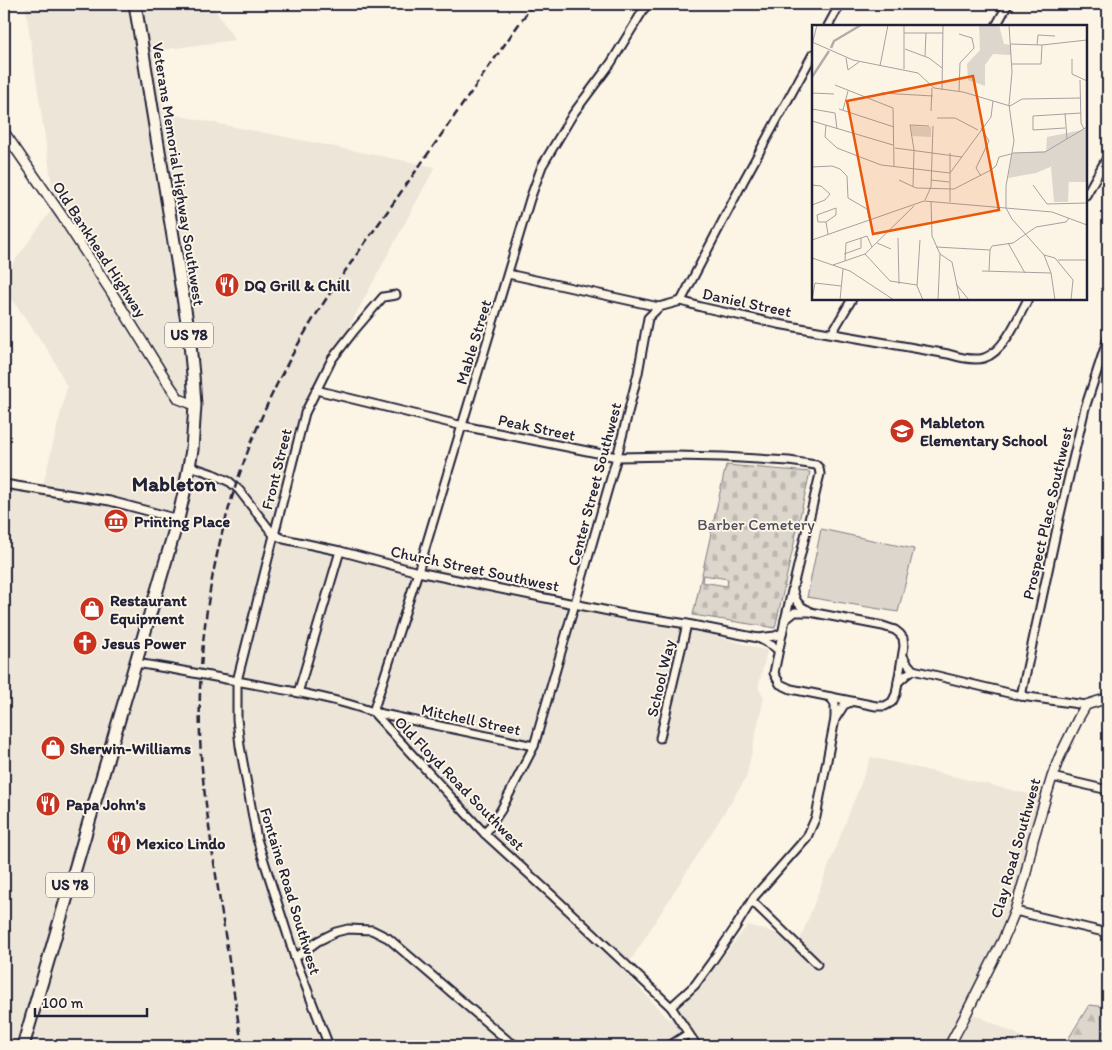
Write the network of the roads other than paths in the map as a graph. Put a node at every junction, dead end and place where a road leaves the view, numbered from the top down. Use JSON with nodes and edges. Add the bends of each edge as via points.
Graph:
{"nodes":[{"id":1,"x":135,"y":4,"type":"edge"},
{"id":2,"x":647,"y":4,"type":"edge"},
{"id":3,"x":840,"y":4,"type":"edge"},
{"id":4,"x":1008,"y":4,"type":"edge"},
{"id":5,"x":829,"y":25,"type":"edge"},
{"id":6,"x":997,"y":25,"type":"edge"},
{"id":7,"x":812,"y":56,"type":"edge"},
{"id":8,"x":4,"y":132,"type":"edge"},
{"id":9,"x":1108,"y":156,"type":"edge"},
{"id":10,"x":1087,"y":193,"type":"edge"},
{"id":11,"x":508,"y":274,"type":"junction"},
{"id":12,"x":396,"y":294,"type":"dead end"},
{"id":13,"x":851,"y":300,"type":"edge"},
{"id":14,"x":1027,"y":300,"type":"edge"},
{"id":15,"x":682,"y":301,"type":"junction"},
{"id":16,"x":659,"y":307,"type":"junction"},
{"id":17,"x":832,"y":333,"type":"junction"},
{"id":18,"x":1108,"y":338,"type":"edge"},
{"id":19,"x":316,"y":390,"type":"junction"},
{"id":20,"x":195,"y":405,"type":"junction"},
{"id":21,"x":463,"y":426,"type":"junction"},
{"id":22,"x":616,"y":457,"type":"junction"},
{"id":23,"x":190,"y":466,"type":"junction"},
{"id":24,"x":4,"y":484,"type":"edge"},
{"id":25,"x":178,"y":519,"type":"junction"},
{"id":26,"x":273,"y":534,"type":"junction"},
{"id":27,"x":340,"y":551,"type":"junction"},
{"id":28,"x":418,"y":572,"type":"junction"},
{"id":29,"x":793,"y":586,"type":"junction"},
{"id":30,"x":575,"y":603,"type":"junction"},
{"id":31,"x":810,"y":612,"type":"junction"},
{"id":32,"x":785,"y":620,"type":"junction"},
{"id":33,"x":687,"y":624,"type":"junction"},
{"id":34,"x":782,"y":633,"type":"junction"},
{"id":35,"x":758,"y":638,"type":"junction"},
{"id":36,"x":778,"y":650,"type":"junction"},
{"id":37,"x":903,"y":655,"type":"junction"},
{"id":38,"x":136,"y":663,"type":"junction"},
{"id":39,"x":913,"y":670,"type":"junction"},
{"id":40,"x":237,"y":681,"type":"junction"},
{"id":41,"x":898,"y":682,"type":"junction"},
{"id":42,"x":298,"y":692,"type":"junction"},
{"id":43,"x":1021,"y":696,"type":"junction"},
{"id":44,"x":830,"y":697,"type":"junction"},
{"id":45,"x":1108,"y":698,"type":"edge"},
{"id":46,"x":852,"y":701,"type":"junction"},
{"id":47,"x":1086,"y":705,"type":"junction"},
{"id":48,"x":373,"y":712,"type":"junction"},
{"id":49,"x":835,"y":719,"type":"junction"},
{"id":50,"x":660,"y":738,"type":"dead end"},
{"id":51,"x":534,"y":746,"type":"junction"},
{"id":52,"x":1052,"y":777,"type":"junction"},
{"id":53,"x":1108,"y":790,"type":"edge"},
{"id":54,"x":485,"y":834,"type":"junction"},
{"id":55,"x":752,"y":901,"type":"junction"},
{"id":56,"x":1016,"y":911,"type":"junction"},
{"id":57,"x":1108,"y":933,"type":"edge"},
{"id":58,"x":296,"y":958,"type":"junction"},
{"id":59,"x":817,"y":964,"type":"dead end"},
{"id":60,"x":671,"y":1007,"type":"junction"},
{"id":61,"x":688,"y":1034,"type":"junction"},
{"id":62,"x":23,"y":1046,"type":"edge"},
{"id":63,"x":329,"y":1046,"type":"edge"},
{"id":64,"x":517,"y":1046,"type":"edge"},
{"id":65,"x":669,"y":1046,"type":"edge"},
{"id":66,"x":697,"y":1046,"type":"edge"},
{"id":67,"x":949,"y":1046,"type":"edge"}],
"edges":[{"from":1,"to":20,"type":"main road","name":"Veterans Memorial Highway Southwest","number":"US 78","via":[[189,334]]},
{"from":2,"to":11,"type":"street","name":"Mable Street","via":[[610,63],[572,114],[542,166]]},
{"from":3,"to":5,"type":"street"},
{"from":4,"to":6,"type":"street"},
{"from":7,"to":15,"type":"street"},
{"from":8,"to":20,"type":"street","name":"Old Bankhead Highway","via":[[168,383],[180,399]]},
{"from":9,"to":10,"type":"street"},
{"from":11,"to":16,"type":"street","name":"Daniel Street"},
{"from":11,"to":21,"type":"street","name":"Mable Street"},
{"from":12,"to":19,"type":"street","name":"Front Street","via":[[383,297],[353,332],[332,359]]},
{"from":13,"to":17,"type":"street"},
{"from":14,"to":17,"type":"street","name":"Daniel Street","via":[[1002,344],[982,359]]},
{"from":15,"to":16,"type":"street","name":"Daniel Street"},
{"from":15,"to":17,"type":"street","name":"Daniel Street"},
{"from":16,"to":22,"type":"street","name":"Center Street Southwest","via":[[648,318],[638,373]]},
{"from":18,"to":43,"type":"street","name":"Prospect Place Southwest","via":[[1082,418]]},
{"from":19,"to":21,"type":"street","name":"Peak Street"},
{"from":19,"to":26,"type":"street","name":"Front Street","via":[[305,412]]},
{"from":20,"to":23,"type":"main road","name":"Veterans Memorial Highway Southwest","number":"US 78"},
{"from":21,"to":22,"type":"street","name":"Peak Street"},
{"from":21,"to":28,"type":"street","name":"Mable Street"},
{"from":22,"to":29,"type":"street","name":"Peak Street","via":[[723,457],[816,465],[820,474]]},
{"from":22,"to":30,"type":"street","name":"Center Street Southwest"},
{"from":23,"to":25,"type":"main road","name":"Veterans Memorial Highway Southwest","number":"US 78"},
{"from":23,"to":26,"type":"street","via":[[230,482]]},
{"from":24,"to":25,"type":"street","via":[[110,501]]},
{"from":25,"to":38,"type":"main road","name":"Veterans Memorial Highway Southwest","number":"US 78"},
{"from":26,"to":27,"type":"street","name":"Church Street Southwest"},
{"from":26,"to":40,"type":"street","name":"Front Street"},
{"from":27,"to":28,"type":"street","name":"Church Street Southwest"},
{"from":27,"to":42,"type":"street"},
{"from":28,"to":30,"type":"street","name":"Church Street Southwest"},
{"from":28,"to":48,"type":"street","name":"Mable Street"},
{"from":29,"to":31,"type":"street","via":[[801,607]]},
{"from":29,"to":32,"type":"street"},
{"from":30,"to":33,"type":"street","name":"Church Street Southwest"},
{"from":30,"to":51,"type":"street","name":"Center Street Southwest"},
{"from":31,"to":32,"type":"street","via":[[795,612]]},
{"from":31,"to":37,"type":"street","via":[[895,630],[903,638]]},
{"from":32,"to":34,"type":"street"},
{"from":33,"to":35,"type":"street","name":"Church Street Southwest"},
{"from":33,"to":50,"type":"street","name":"School Way"},
{"from":34,"to":35,"type":"street"},
{"from":34,"to":36,"type":"street"},
{"from":35,"to":36,"type":"street","name":"Church Street Southwest"},
{"from":36,"to":44,"type":"street","via":[[774,673],[780,684]]},
{"from":37,"to":39,"type":"street"},
{"from":37,"to":41,"type":"street"},
{"from":38,"to":40,"type":"street","name":"Old Floyd Road Southwest","bridge":true},
{"from":38,"to":62,"type":"main road","name":"Veterans Memorial Highway Southwest","number":"US 78"},
{"from":39,"to":41,"type":"street"},
{"from":39,"to":43,"type":"street"},
{"from":40,"to":42,"type":"street","name":"Old Floyd Road Southwest"},
{"from":40,"to":58,"type":"street","name":"Fontaine Road Southwest","via":[[240,746],[257,839]]},
{"from":41,"to":46,"type":"street","via":[[892,702],[885,706]]},
{"from":42,"to":48,"type":"street","name":"Old Floyd Road Southwest"},
{"from":43,"to":47,"type":"street"},
{"from":44,"to":46,"type":"street"},
{"from":44,"to":49,"type":"street","via":[[835,704]]},
{"from":45,"to":47,"type":"street"},
{"from":46,"to":49,"type":"street","via":[[844,705]]},
{"from":47,"to":52,"type":"street","name":"Clay Road Southwest"},
{"from":48,"to":51,"type":"street","name":"Mitchell Street"},
{"from":48,"to":54,"type":"street","name":"Old Floyd Road Southwest"},
{"from":49,"to":55,"type":"street","via":[[816,817],[807,836]]},
{"from":51,"to":54,"type":"street","name":"Center Street Southwest"},
{"from":52,"to":53,"type":"street"},
{"from":52,"to":56,"type":"street","name":"Clay Road Southwest"},
{"from":54,"to":60,"type":"street","name":"Old Floyd Road Southwest"},
{"from":55,"to":59,"type":"street"},
{"from":55,"to":60,"type":"street","via":[[712,963],[695,985]]},
{"from":56,"to":57,"type":"street"},
{"from":56,"to":67,"type":"street","name":"Clay Road Southwest"},
{"from":58,"to":63,"type":"street","name":"Fontaine Road Southwest"},
{"from":58,"to":64,"type":"street","via":[[336,932],[372,930],[388,938]]},
{"from":60,"to":61,"type":"street","name":"Old Floyd Road Southwest"},
{"from":61,"to":65,"type":"street"},
{"from":61,"to":66,"type":"street","name":"Old Floyd Road Southwest"}]}
